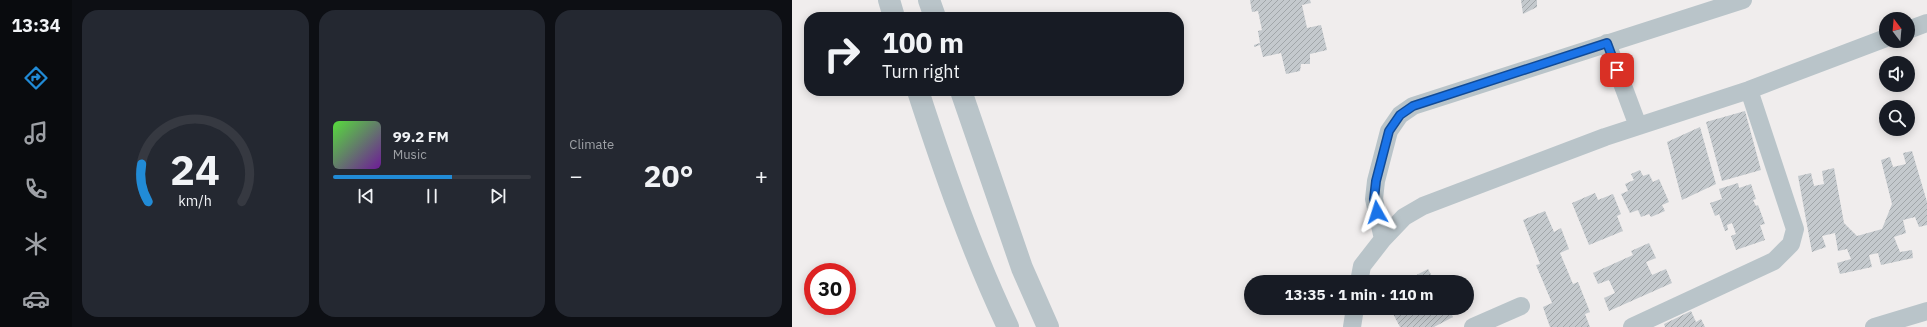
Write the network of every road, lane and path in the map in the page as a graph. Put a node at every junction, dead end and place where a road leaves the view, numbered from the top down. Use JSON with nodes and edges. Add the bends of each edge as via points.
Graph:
{"nodes":[{"id":1,"x":889,"y":0,"type":"edge"},
{"id":2,"x":929,"y":0,"type":"edge"},
{"id":3,"x":1744,"y":0,"type":"edge"},
{"id":4,"x":893,"y":12,"type":"edge"},
{"id":5,"x":933,"y":12,"type":"edge"},
{"id":6,"x":1927,"y":23,"type":"edge"},
{"id":7,"x":1915,"y":27,"type":"edge"},
{"id":8,"x":1879,"y":41,"type":"edge"},
{"id":9,"x":1607,"y":43,"type":"junction"},
{"id":10,"x":1748,"y":90,"type":"junction"},
{"id":11,"x":920,"y":96,"type":"edge"},
{"id":12,"x":962,"y":96,"type":"edge"},
{"id":13,"x":1638,"y":126,"type":"junction"},
{"id":14,"x":1383,"y":239,"type":"junction"},
{"id":15,"x":1360,"y":275,"type":"edge"},
{"id":16,"x":1521,"y":306,"type":"dead end"},
{"id":17,"x":1927,"y":311,"type":"edge"},
{"id":18,"x":1354,"y":315,"type":"edge"},
{"id":19,"x":1008,"y":327,"type":"edge"},
{"id":20,"x":1048,"y":327,"type":"edge"},
{"id":21,"x":1352,"y":327,"type":"edge"},
{"id":22,"x":1473,"y":327,"type":"edge"},
{"id":23,"x":1632,"y":327,"type":"edge"},
{"id":24,"x":1874,"y":327,"type":"edge"}],
"edges":[{"from":1,"to":4,"type":"street"},
{"from":2,"to":5,"type":"street"},
{"from":3,"to":9,"type":"street"},
{"from":6,"to":7,"type":"street"},
{"from":8,"to":10,"type":"street"},
{"from":9,"to":13,"type":"street"},
{"from":9,"to":14,"type":"street","via":[[1413,106],[1400,115],[1389,131],[1376,181],[1374,199]]},
{"from":10,"to":13,"type":"street"},
{"from":10,"to":23,"type":"street","via":[[1794,229],[1791,244],[1774,261]]},
{"from":11,"to":19,"type":"street","via":[[937,150]]},
{"from":12,"to":20,"type":"street","via":[[1022,268]]},
{"from":13,"to":14,"type":"street","via":[[1423,206],[1404,216]]},
{"from":14,"to":15,"type":"street","via":[[1362,266]]},
{"from":16,"to":22,"type":"street"},
{"from":17,"to":24,"type":"street"},
{"from":18,"to":21,"type":"street"}]}
